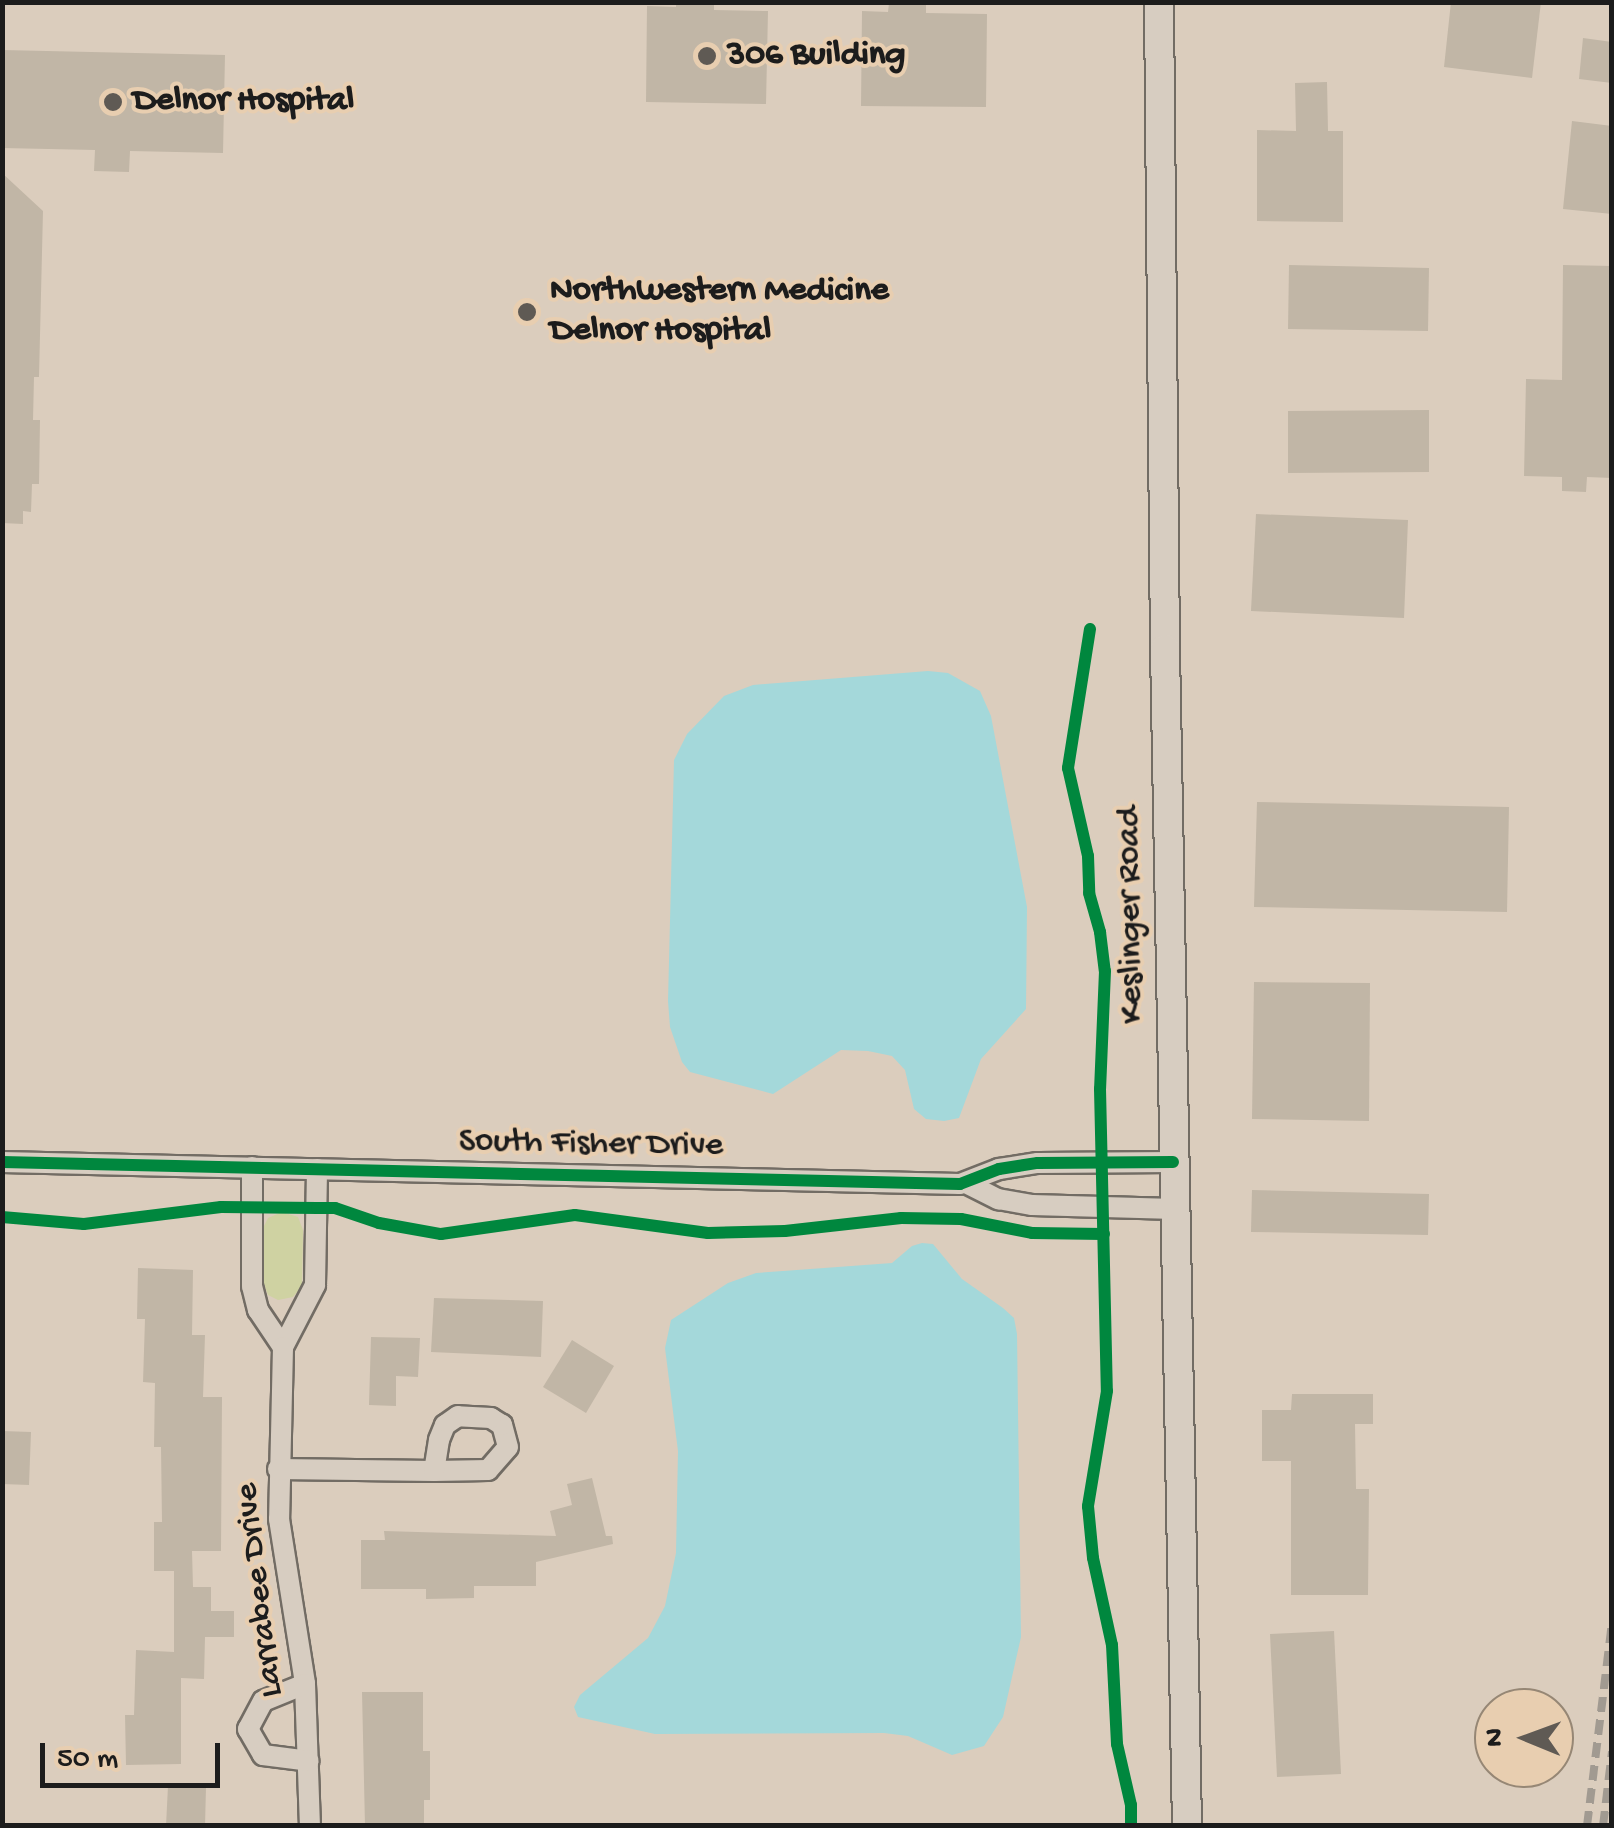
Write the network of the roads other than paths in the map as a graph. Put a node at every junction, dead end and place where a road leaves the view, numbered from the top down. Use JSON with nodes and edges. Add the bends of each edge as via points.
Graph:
{"nodes":[{"id":1,"x":1159,"y":2,"type":"edge"},
{"id":2,"x":2,"y":1162,"type":"edge"},
{"id":3,"x":1174,"y":1162,"type":"junction"},
{"id":4,"x":252,"y":1167,"type":"junction"},
{"id":5,"x":317,"y":1169,"type":"junction"},
{"id":6,"x":964,"y":1184,"type":"junction"},
{"id":7,"x":1175,"y":1210,"type":"junction"},
{"id":8,"x":283,"y":1347,"type":"junction"},
{"id":9,"x":278,"y":1470,"type":"junction"},
{"id":10,"x":434,"y":1471,"type":"dead end"},
{"id":11,"x":305,"y":1684,"type":"junction"},
{"id":12,"x":309,"y":1761,"type":"junction"},
{"id":13,"x":310,"y":1826,"type":"edge"},
{"id":14,"x":1187,"y":1826,"type":"edge"}],
"edges":[{"from":1,"to":3,"type":"main road","name":"Keslinger Road"},
{"from":2,"to":4,"type":"street","name":"South Fisher Drive"},
{"from":3,"to":6,"type":"street","name":"South Fisher Drive","via":[[1038,1162]]},
{"from":3,"to":7,"type":"main road","name":"Keslinger Road"},
{"from":4,"to":5,"type":"street","name":"South Fisher Drive"},
{"from":4,"to":8,"type":"street","via":[[252,1286],[258,1310]]},
{"from":5,"to":6,"type":"street","name":"South Fisher Drive"},
{"from":5,"to":8,"type":"street","name":"Larrabee Drive","via":[[315,1284]]},
{"from":6,"to":7,"type":"street","name":"South Fisher Drive","via":[[1032,1205]]},
{"from":7,"to":14,"type":"main road","name":"Keslinger Road"},
{"from":8,"to":9,"type":"street","name":"Larrabee Drive"},
{"from":9,"to":10,"type":"street"},
{"from":9,"to":11,"type":"street","name":"Larrabee Drive"},
{"from":11,"to":12,"type":"street","name":"Larrabee Drive"},
{"from":11,"to":12,"type":"street","via":[[263,1701],[248,1729],[263,1755]]},
{"from":12,"to":13,"type":"street","name":"Larrabee Drive"}]}
